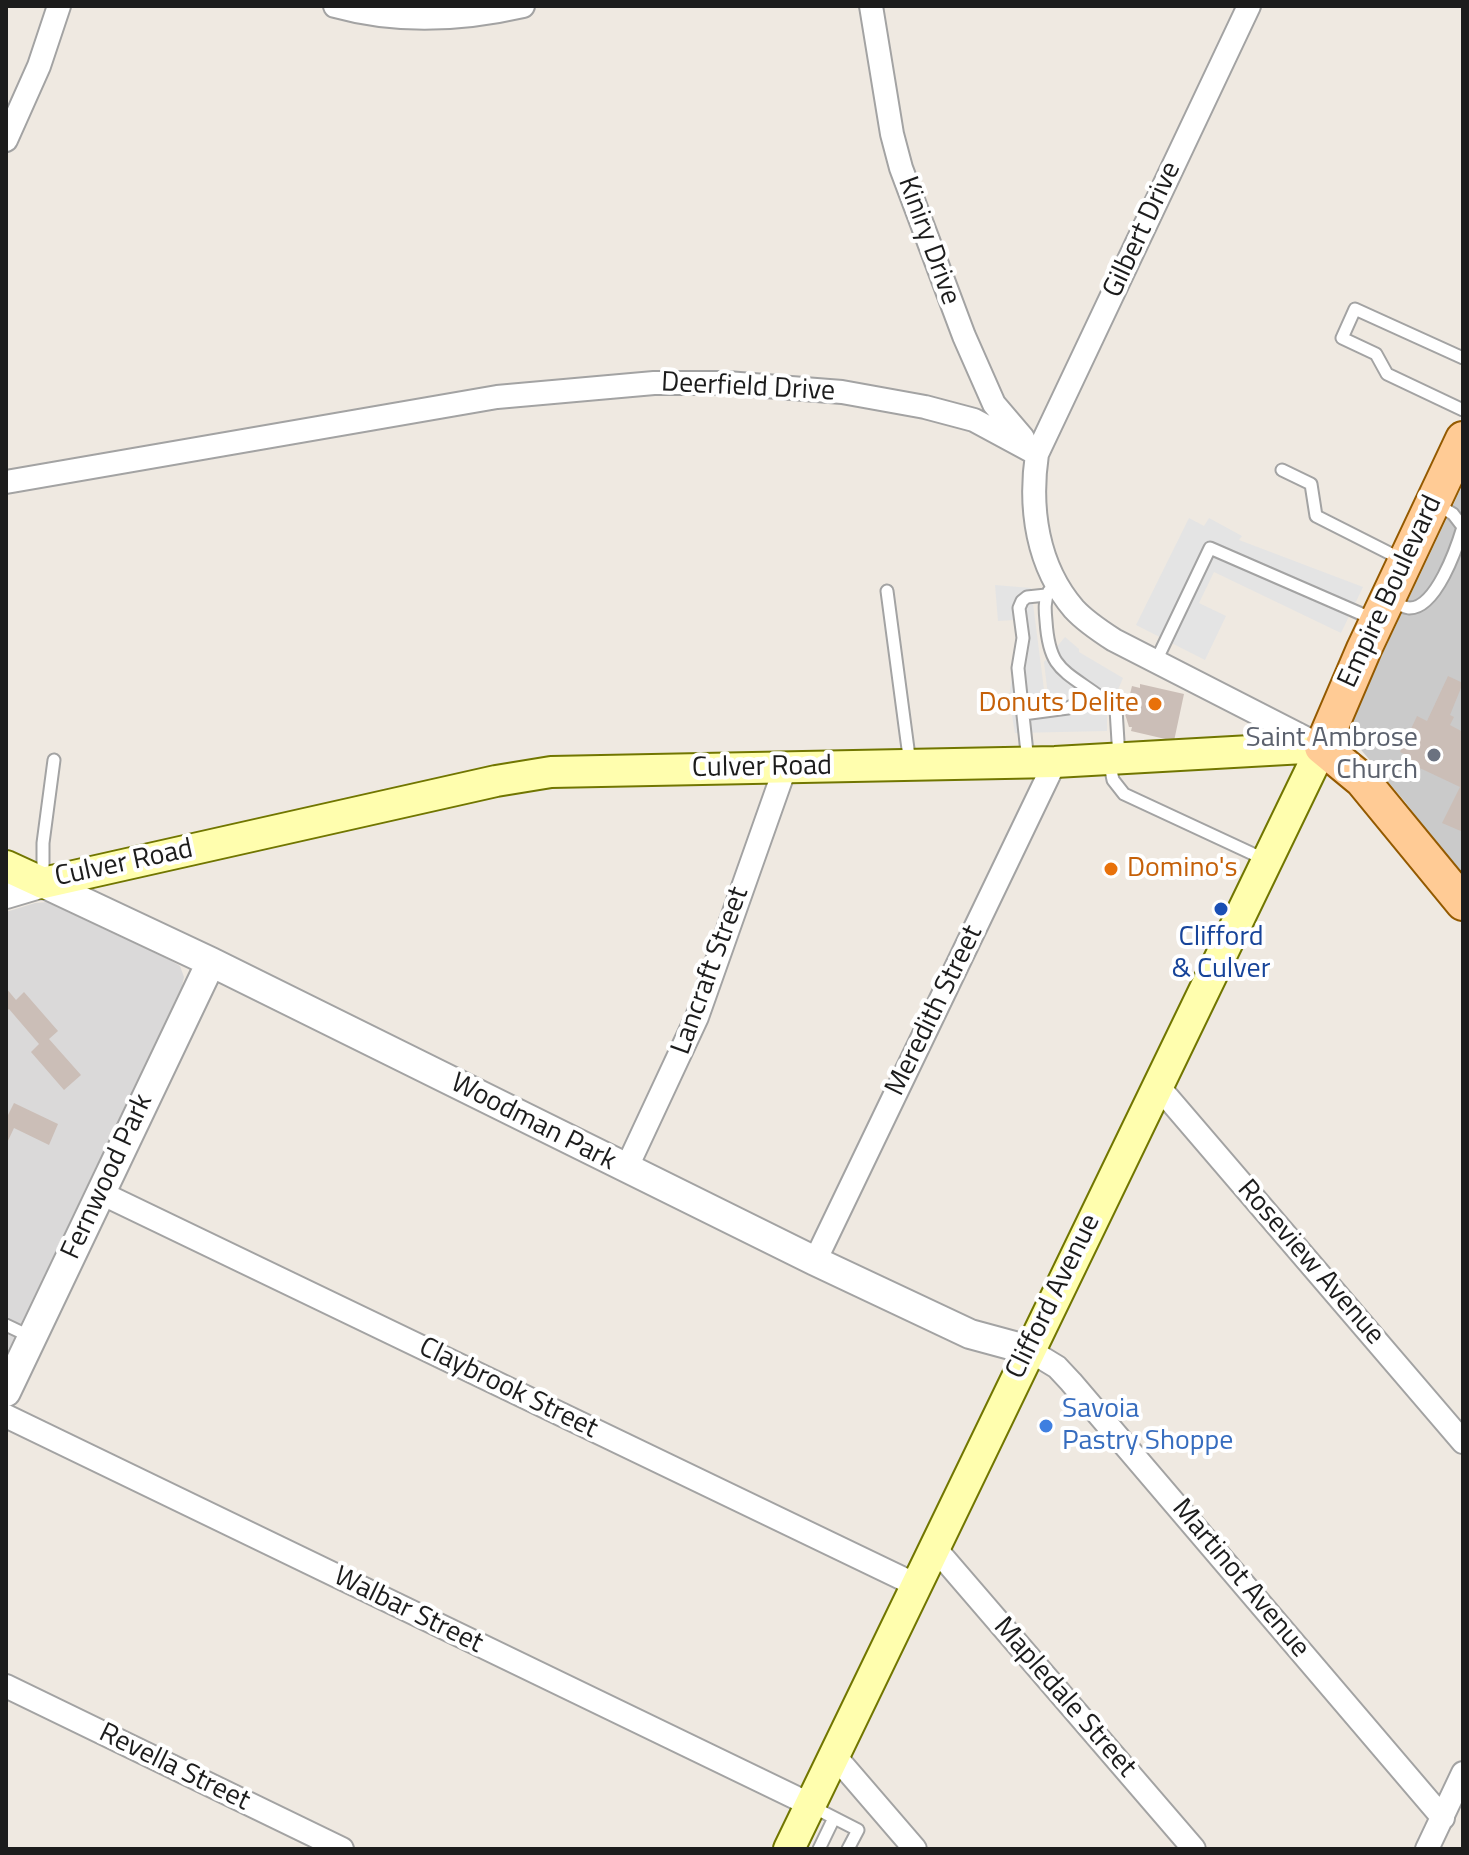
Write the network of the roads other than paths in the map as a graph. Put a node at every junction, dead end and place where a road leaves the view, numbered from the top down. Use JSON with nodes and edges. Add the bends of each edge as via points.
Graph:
{"nodes":[{"id":1,"x":59,"y":6,"type":"edge"},
{"id":2,"x":335,"y":6,"type":"edge"},
{"id":3,"x":523,"y":6,"type":"edge"},
{"id":4,"x":871,"y":6,"type":"edge"},
{"id":5,"x":1249,"y":6,"type":"edge"},
{"id":6,"x":6,"y":140,"type":"edge"},
{"id":7,"x":1463,"y":358,"type":"edge"},
{"id":8,"x":1463,"y":410,"type":"edge"},
{"id":9,"x":1463,"y":439,"type":"edge"},
{"id":10,"x":1037,"y":454,"type":"junction"},
{"id":11,"x":1282,"y":470,"type":"dead end"},
{"id":12,"x":6,"y":482,"type":"edge"},
{"id":13,"x":1433,"y":502,"type":"junction"},
{"id":14,"x":1405,"y":561,"type":"junction"},
{"id":15,"x":1051,"y":588,"type":"junction"},
{"id":16,"x":887,"y":591,"type":"dead end"},
{"id":17,"x":1382,"y":611,"type":"junction"},
{"id":18,"x":1156,"y":661,"type":"junction"},
{"id":19,"x":1096,"y":694,"type":"junction"},
{"id":20,"x":1023,"y":714,"type":"junction"},
{"id":21,"x":1322,"y":747,"type":"junction"},
{"id":22,"x":1114,"y":758,"type":"junction"},
{"id":23,"x":54,"y":760,"type":"dead end"},
{"id":24,"x":1042,"y":762,"type":"junction"},
{"id":25,"x":910,"y":765,"type":"junction"},
{"id":26,"x":785,"y":768,"type":"junction"},
{"id":27,"x":1266,"y":860,"type":"junction"},
{"id":28,"x":6,"y":866,"type":"edge"},
{"id":29,"x":43,"y":883,"type":"junction"},
{"id":30,"x":6,"y":894,"type":"edge"},
{"id":31,"x":1463,"y":903,"type":"edge"},
{"id":32,"x":211,"y":962,"type":"junction"},
{"id":33,"x":1157,"y":1085,"type":"junction"},
{"id":34,"x":626,"y":1169,"type":"junction"},
{"id":35,"x":101,"y":1193,"type":"junction"},
{"id":36,"x":815,"y":1261,"type":"junction"},
{"id":37,"x":6,"y":1325,"type":"edge"},
{"id":38,"x":32,"y":1338,"type":"junction"},
{"id":39,"x":1029,"y":1350,"type":"junction"},
{"id":40,"x":6,"y":1392,"type":"edge"},
{"id":41,"x":6,"y":1416,"type":"edge"},
{"id":42,"x":1463,"y":1442,"type":"edge"},
{"id":43,"x":934,"y":1547,"type":"junction"},
{"id":44,"x":916,"y":1585,"type":"junction"},
{"id":45,"x":6,"y":1686,"type":"edge"},
{"id":46,"x":834,"y":1755,"type":"junction"},
{"id":47,"x":1463,"y":1773,"type":"edge"},
{"id":48,"x":822,"y":1812,"type":"junction"},
{"id":49,"x":1443,"y":1818,"type":"junction"},
{"id":50,"x":910,"y":1847,"type":"edge"},
{"id":51,"x":342,"y":1849,"type":"edge"},
{"id":52,"x":789,"y":1849,"type":"edge"},
{"id":53,"x":819,"y":1849,"type":"edge"},
{"id":54,"x":848,"y":1849,"type":"edge"},
{"id":55,"x":1194,"y":1849,"type":"edge"},
{"id":56,"x":1427,"y":1849,"type":"edge"}],
"edges":[{"from":1,"to":6,"type":"street"},
{"from":2,"to":3,"type":"street","via":[[388,17],[458,16]]},
{"from":4,"to":10,"type":"street","name":"Kiniry Drive","via":[[892,134],[923,231],[994,404]]},
{"from":5,"to":10,"type":"street","name":"Gilbert Drive"},
{"from":7,"to":8,"type":"lane","via":[[1355,309],[1342,338],[1376,354],[1387,374]]},
{"from":9,"to":13,"type":"main road","name":"Empire Boulevard"},
{"from":10,"to":12,"type":"street","name":"Deerfield Drive","via":[[974,420],[925,407],[842,392],[654,383],[497,397]]},
{"from":10,"to":15,"type":"street","via":[[1033,507]]},
{"from":11,"to":14,"type":"lane","via":[[1311,484],[1316,516]]},
{"from":13,"to":14,"type":"main road","name":"Empire Boulevard"},
{"from":13,"to":17,"type":"lane","via":[[1463,527],[1440,583],[1421,605]]},
{"from":14,"to":17,"type":"main road","name":"Empire Boulevard"},
{"from":15,"to":18,"type":"street","via":[[1114,640]]},
{"from":15,"to":19,"type":"lane","via":[[1045,609],[1050,654]]},
{"from":15,"to":20,"type":"lane","via":[[1027,597],[1019,608]]},
{"from":16,"to":25,"type":"lane"},
{"from":17,"to":18,"type":"lane","via":[[1210,548]]},
{"from":17,"to":21,"type":"main road","name":"Empire Boulevard"},
{"from":18,"to":21,"type":"street"},
{"from":19,"to":20,"type":"lane","via":[[1068,708]]},
{"from":19,"to":22,"type":"lane","via":[[1116,709]]},
{"from":20,"to":24,"type":"lane"},
{"from":21,"to":22,"type":"main road","name":"Culver Road"},
{"from":21,"to":27,"type":"main road","name":"Clifford Avenue"},
{"from":21,"to":31,"type":"main road","via":[[1362,780]]},
{"from":22,"to":24,"type":"main road","name":"Culver Road"},
{"from":22,"to":27,"type":"lane","via":[[1113,780],[1124,794]]},
{"from":23,"to":29,"type":"lane"},
{"from":24,"to":25,"type":"main road","name":"Culver Road"},
{"from":24,"to":36,"type":"street","name":"Meredith Street"},
{"from":25,"to":26,"type":"main road","name":"Culver Road"},
{"from":26,"to":29,"type":"main road","name":"Culver Road","via":[[526,775]]},
{"from":26,"to":34,"type":"street","name":"Lancraft Street","via":[[697,1017]]},
{"from":27,"to":33,"type":"main road","name":"Clifford Avenue"},
{"from":28,"to":29,"type":"main road","name":"Culver Road"},
{"from":29,"to":30,"type":"street"},
{"from":29,"to":32,"type":"street","name":"Woodman Park"},
{"from":32,"to":34,"type":"street","name":"Woodman Park"},
{"from":32,"to":35,"type":"street","name":"Fernwood Park"},
{"from":33,"to":39,"type":"main road","name":"Clifford Avenue"},
{"from":33,"to":42,"type":"street","name":"Roseview Avenue"},
{"from":34,"to":36,"type":"street","name":"Woodman Park"},
{"from":35,"to":38,"type":"street","name":"Fernwood Park"},
{"from":35,"to":44,"type":"street","name":"Claybrook Street"},
{"from":36,"to":39,"type":"street","name":"Woodman Park","via":[[970,1334]]},
{"from":37,"to":38,"type":"lane"},
{"from":38,"to":40,"type":"street","name":"Fernwood Park"},
{"from":39,"to":43,"type":"main road","name":"Clifford Avenue"},
{"from":39,"to":49,"type":"street","name":"Martinot Avenue","via":[[1071,1382]]},
{"from":41,"to":48,"type":"street","name":"Walbar Street"},
{"from":43,"to":44,"type":"main road","name":"Clifford Avenue"},
{"from":43,"to":55,"type":"street","name":"Mapledale Street"},
{"from":44,"to":46,"type":"main road","name":"Clifford Avenue"},
{"from":45,"to":51,"type":"street","name":"Revella Street"},
{"from":46,"to":48,"type":"main road","name":"Clifford Avenue"},
{"from":46,"to":50,"type":"street"},
{"from":47,"to":49,"type":"street"},
{"from":48,"to":52,"type":"main road","name":"Clifford Avenue"},
{"from":48,"to":53,"type":"lane"},
{"from":48,"to":54,"type":"lane","via":[[858,1830]]},
{"from":49,"to":56,"type":"street"}]}
